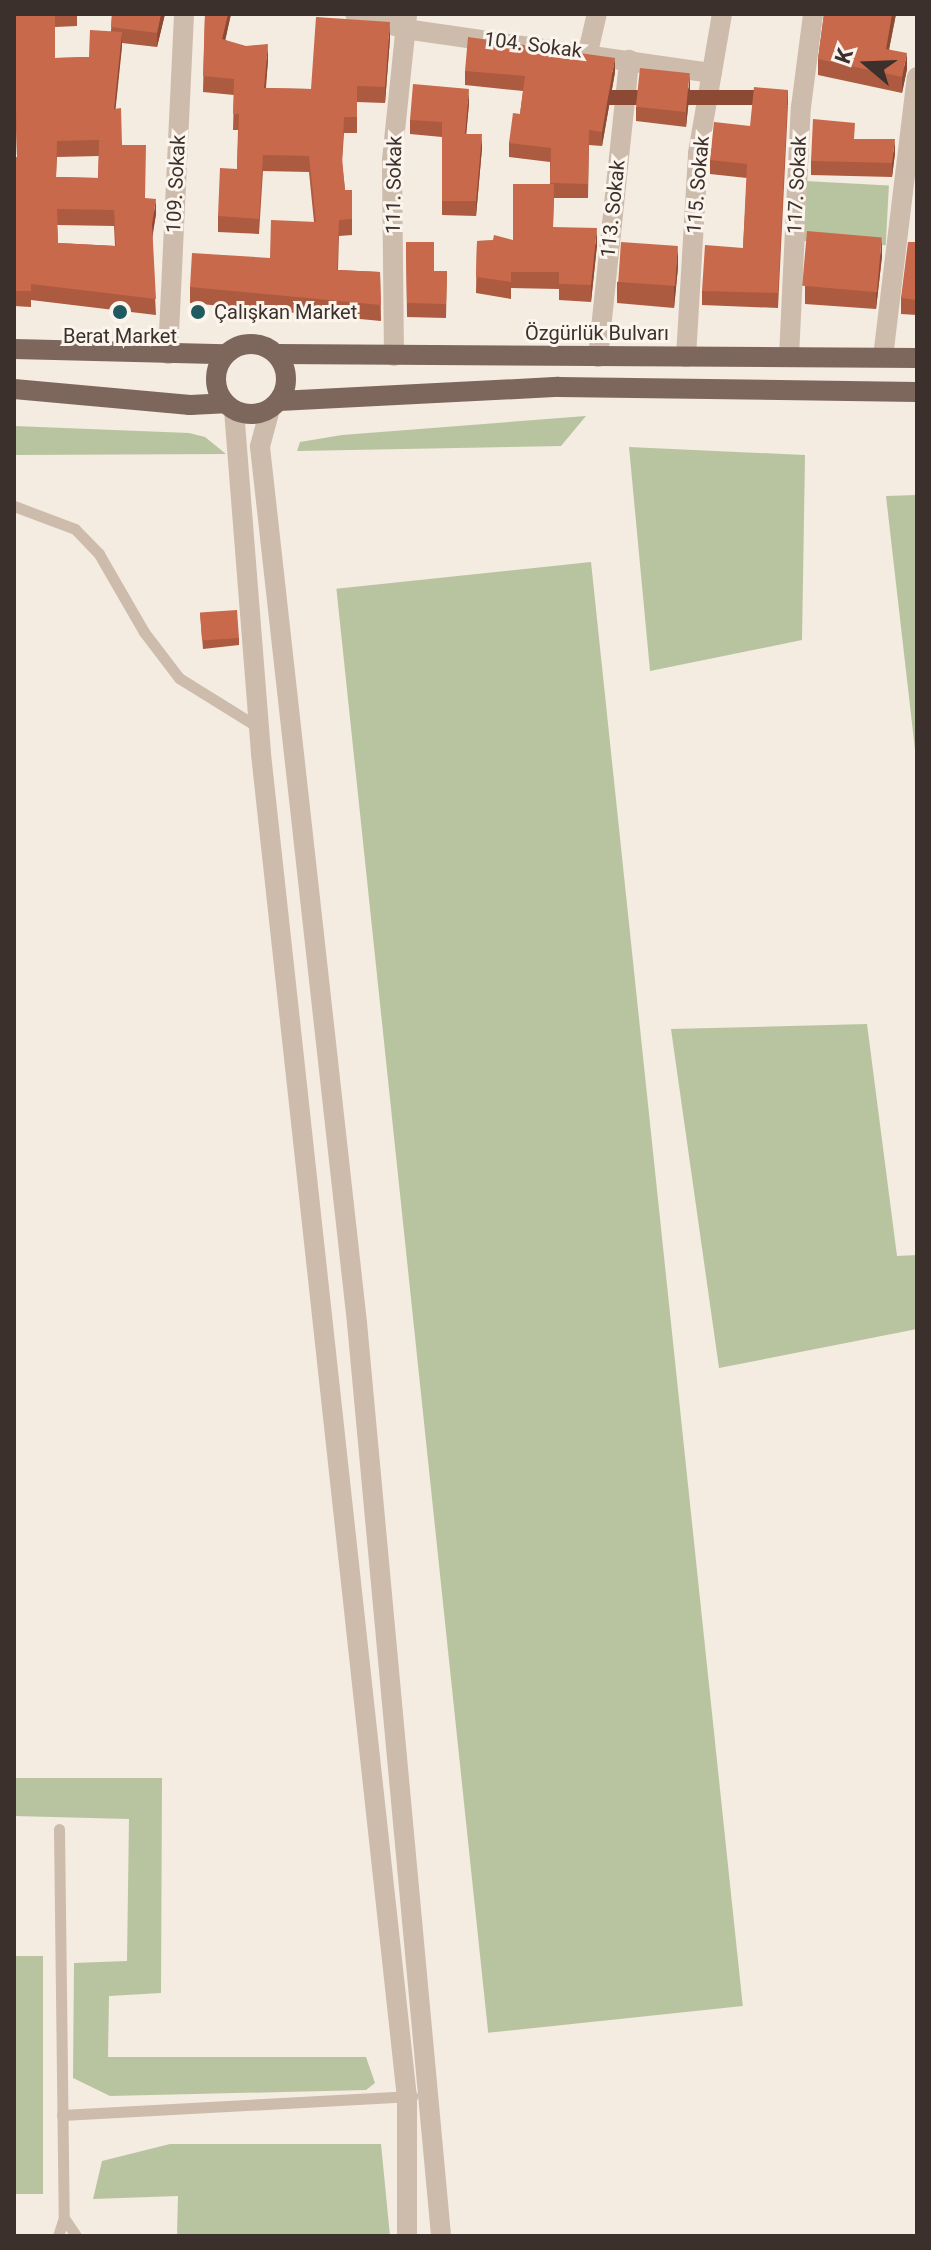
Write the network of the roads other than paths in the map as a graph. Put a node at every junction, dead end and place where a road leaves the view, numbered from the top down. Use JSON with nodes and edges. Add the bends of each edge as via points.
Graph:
{"nodes":[{"id":1,"x":184,"y":14,"type":"edge"},
{"id":2,"x":355,"y":14,"type":"edge"},
{"id":3,"x":597,"y":14,"type":"edge"},
{"id":4,"x":722,"y":14,"type":"edge"},
{"id":5,"x":813,"y":14,"type":"edge"},
{"id":6,"x":406,"y":21,"type":"edge"},
{"id":7,"x":588,"y":52,"type":"junction"},
{"id":8,"x":629,"y":60,"type":"junction"},
{"id":9,"x":712,"y":73,"type":"junction"},
{"id":10,"x":917,"y":77,"type":"edge"},
{"id":11,"x":915,"y":124,"type":"edge"},
{"id":12,"x":14,"y":349,"type":"edge"},
{"id":13,"x":168,"y":354,"type":"junction"},
{"id":14,"x":225,"y":354,"type":"junction"},
{"id":15,"x":277,"y":354,"type":"junction"},
{"id":16,"x":394,"y":356,"type":"junction"},
{"id":17,"x":598,"y":357,"type":"junction"},
{"id":18,"x":686,"y":357,"type":"junction"},
{"id":19,"x":789,"y":357,"type":"junction"},
{"id":20,"x":883,"y":357,"type":"junction"},
{"id":21,"x":917,"y":358,"type":"edge"},
{"id":22,"x":14,"y":389,"type":"edge"},
{"id":23,"x":917,"y":392,"type":"edge"},
{"id":24,"x":274,"y":405,"type":"junction"},
{"id":25,"x":230,"y":406,"type":"junction"},
{"id":26,"x":14,"y":506,"type":"edge"},
{"id":27,"x":259,"y":727,"type":"junction"},
{"id":28,"x":59,"y":1829,"type":"dead end"},
{"id":29,"x":428,"y":2094,"type":"junction"},
{"id":30,"x":407,"y":2097,"type":"junction"},
{"id":31,"x":62,"y":2115,"type":"junction"},
{"id":32,"x":64,"y":2218,"type":"junction"},
{"id":33,"x":58,"y":2236,"type":"edge"},
{"id":34,"x":76,"y":2236,"type":"edge"},
{"id":35,"x":407,"y":2236,"type":"edge"},
{"id":36,"x":441,"y":2236,"type":"edge"}],
"edges":[{"from":1,"to":13,"type":"street","name":"109. Sokak"},
{"from":2,"to":6,"type":"street","name":"104. Sokak"},
{"from":3,"to":7,"type":"street"},
{"from":4,"to":9,"type":"street","name":"115. Sokak"},
{"from":5,"to":19,"type":"street","name":"117. Sokak","via":[[801,107]]},
{"from":6,"to":7,"type":"street","name":"104. Sokak"},
{"from":6,"to":16,"type":"street","name":"111. Sokak","via":[[392,160]]},
{"from":7,"to":8,"type":"street","name":"104. Sokak"},
{"from":8,"to":9,"type":"street","name":"104. Sokak"},
{"from":8,"to":17,"type":"street","name":"113. Sokak"},
{"from":9,"to":18,"type":"street","name":"115. Sokak","via":[[698,153]]},
{"from":10,"to":11,"type":"street"},
{"from":11,"to":20,"type":"street"},
{"from":12,"to":13,"type":"main road"},
{"from":13,"to":14,"type":"main road"},
{"from":14,"to":15,"type":"main road","via":[[245,343]]},
{"from":14,"to":25,"type":"main road","via":[[216,373]]},
{"from":15,"to":16,"type":"main road","name":"Özgürlük Bulvarı"},
{"from":15,"to":24,"type":"main road","via":[[287,382]]},
{"from":16,"to":17,"type":"main road","name":"Özgürlük Bulvarı"},
{"from":17,"to":18,"type":"main road","name":"Özgürlük Bulvarı"},
{"from":18,"to":19,"type":"main road","name":"Özgürlük Bulvarı"},
{"from":19,"to":20,"type":"main road","name":"Özgürlük Bulvarı"},
{"from":20,"to":21,"type":"main road","name":"Özgürlük Bulvarı"},
{"from":22,"to":25,"type":"main road"},
{"from":23,"to":24,"type":"main road","via":[[559,387]]},
{"from":24,"to":25,"type":"main road","via":[[252,414]]},
{"from":24,"to":29,"type":"street","via":[[260,447],[357,1323]]},
{"from":25,"to":27,"type":"street"},
{"from":26,"to":27,"type":"lane","via":[[75,529],[99,554],[144,632],[179,678]]},
{"from":27,"to":30,"type":"street"},
{"from":28,"to":31,"type":"lane"},
{"from":29,"to":30,"type":"lane"},
{"from":29,"to":36,"type":"street"},
{"from":30,"to":31,"type":"lane"},
{"from":30,"to":35,"type":"street"},
{"from":31,"to":32,"type":"lane"},
{"from":32,"to":33,"type":"lane"},
{"from":32,"to":34,"type":"lane"}]}
